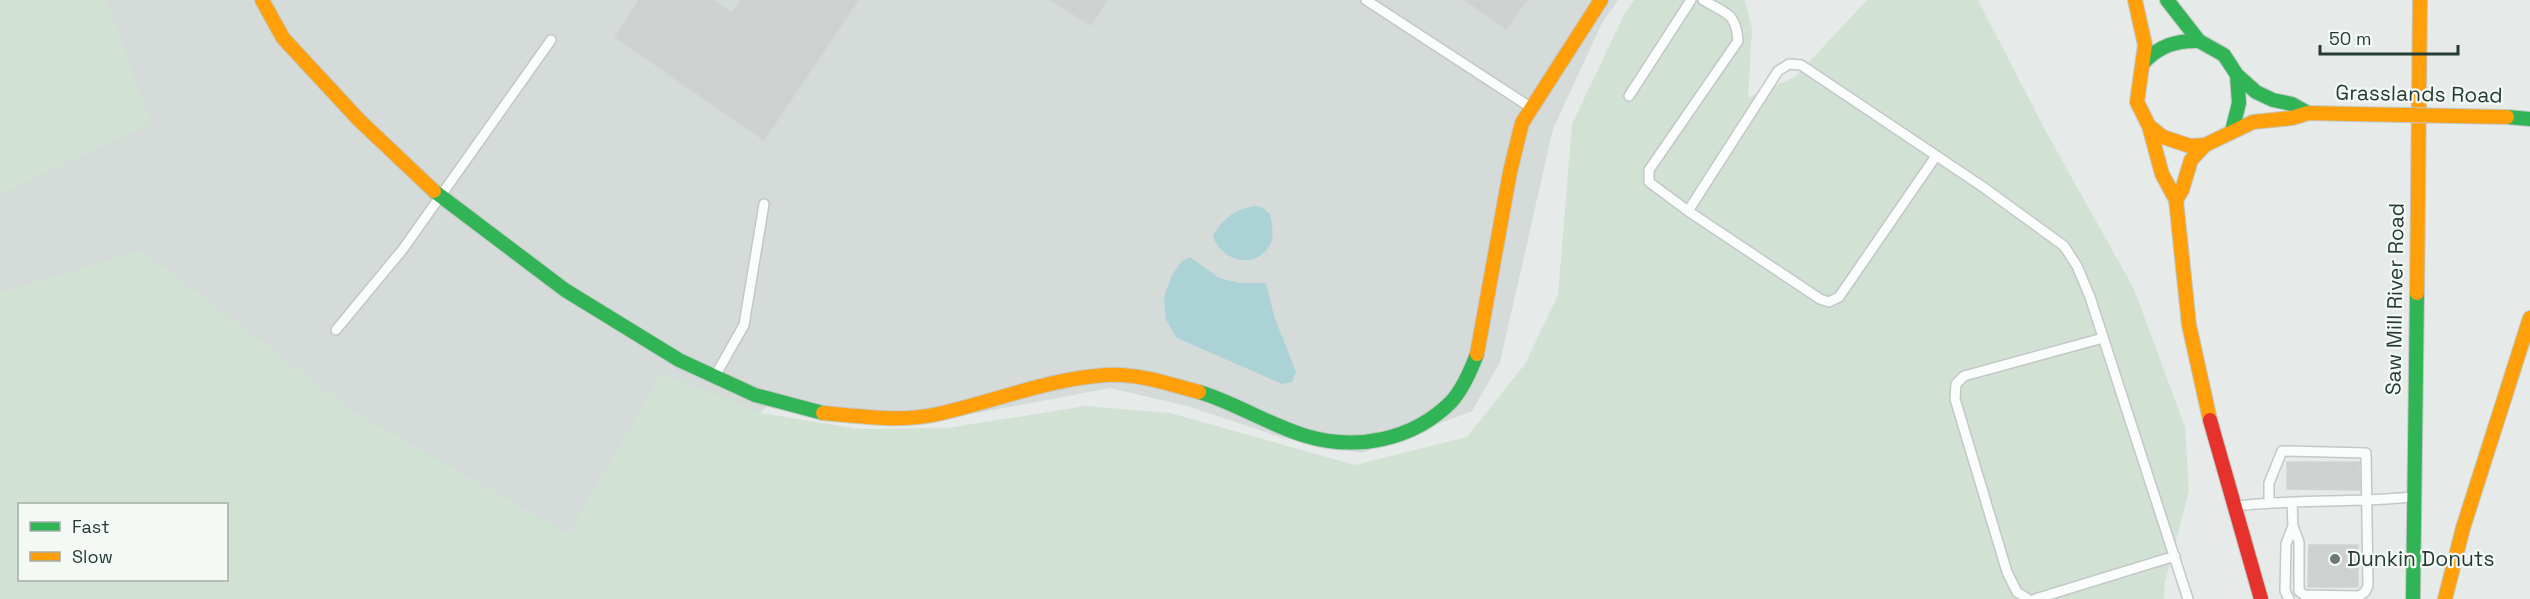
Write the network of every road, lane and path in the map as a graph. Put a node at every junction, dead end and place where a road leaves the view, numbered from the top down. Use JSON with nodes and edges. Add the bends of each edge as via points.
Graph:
{"nodes":[{"id":1,"x":262,"y":0,"type":"edge"},
{"id":2,"x":1366,"y":0,"type":"edge"},
{"id":3,"x":1600,"y":0,"type":"edge"},
{"id":4,"x":1691,"y":0,"type":"edge"},
{"id":5,"x":1703,"y":0,"type":"edge"},
{"id":6,"x":2135,"y":0,"type":"edge"},
{"id":7,"x":2167,"y":0,"type":"edge"},
{"id":8,"x":2420,"y":0,"type":"edge"},
{"id":9,"x":551,"y":39,"type":"dead end"},
{"id":10,"x":2199,"y":41,"type":"junction"},
{"id":11,"x":2143,"y":63,"type":"junction"},
{"id":12,"x":2237,"y":75,"type":"junction"},
{"id":13,"x":1629,"y":96,"type":"dead end"},
{"id":14,"x":1532,"y":108,"type":"junction"},
{"id":15,"x":2308,"y":113,"type":"junction"},
{"id":16,"x":2530,"y":118,"type":"edge"},
{"id":17,"x":2149,"y":126,"type":"junction"},
{"id":18,"x":2232,"y":131,"type":"junction"},
{"id":19,"x":2205,"y":145,"type":"junction"},
{"id":20,"x":1936,"y":156,"type":"junction"},
{"id":21,"x":440,"y":197,"type":"junction"},
{"id":22,"x":2176,"y":200,"type":"junction"},
{"id":23,"x":764,"y":204,"type":"dead end"},
{"id":24,"x":1688,"y":211,"type":"junction"},
{"id":25,"x":2530,"y":318,"type":"edge"},
{"id":26,"x":336,"y":330,"type":"dead end"},
{"id":27,"x":2103,"y":338,"type":"junction"},
{"id":28,"x":715,"y":376,"type":"junction"},
{"id":29,"x":2306,"y":451,"type":"junction"},
{"id":30,"x":2306,"y":462,"type":"dead end"},
{"id":31,"x":2306,"y":490,"type":"dead end"},
{"id":32,"x":2335,"y":490,"type":"dead end"},
{"id":33,"x":2414,"y":496,"type":"junction"},
{"id":34,"x":2368,"y":500,"type":"junction"},
{"id":35,"x":2335,"y":501,"type":"junction"},
{"id":36,"x":2269,"y":502,"type":"junction"},
{"id":37,"x":2292,"y":502,"type":"junction"},
{"id":38,"x":2306,"y":502,"type":"junction"},
{"id":39,"x":2234,"y":506,"type":"junction"},
{"id":40,"x":2293,"y":526,"type":"junction"},
{"id":41,"x":2175,"y":556,"type":"junction"},
{"id":42,"x":2028,"y":599,"type":"edge"},
{"id":43,"x":2035,"y":599,"type":"edge"},
{"id":44,"x":2188,"y":599,"type":"edge"},
{"id":45,"x":2261,"y":599,"type":"edge"},
{"id":46,"x":2289,"y":599,"type":"edge"},
{"id":47,"x":2413,"y":599,"type":"edge"},
{"id":48,"x":2445,"y":599,"type":"edge"}],
"edges":[{"from":1,"to":21,"type":"main road","via":[[283,38],[359,120]]},
{"from":2,"to":14,"type":"lane"},
{"from":3,"to":14,"type":"main road"},
{"from":4,"to":13,"type":"lane"},
{"from":5,"to":24,"type":"lane","via":[[1737,23],[1738,41],[1649,170],[1649,182]]},
{"from":6,"to":11,"type":"main road","via":[[2145,45]]},
{"from":7,"to":10,"type":"main road"},
{"from":8,"to":33,"type":"main road","name":"Saw Mill River Road"},
{"from":9,"to":21,"type":"lane"},
{"from":10,"to":11,"type":"main road","via":[[2161,46]]},
{"from":10,"to":12,"type":"main road","via":[[2224,55]]},
{"from":11,"to":17,"type":"main road","via":[[2137,102]]},
{"from":12,"to":15,"type":"main road","via":[[2256,92]]},
{"from":12,"to":18,"type":"main road","via":[[2241,97]]},
{"from":14,"to":28,"type":"main road","via":[[1522,123],[1510,172],[1480,347],[1469,374],[1452,401],[1424,423],[1389,439],[1347,443],[1306,436],[1203,393],[1148,379],[1108,375],[1064,380],[931,415],[879,418],[817,412],[755,395]]},
{"from":15,"to":16,"type":"main road","name":"Grasslands Road","bridge":true},
{"from":15,"to":18,"type":"main road","via":[[2253,122]]},
{"from":17,"to":19,"type":"main road","via":[[2175,143]]},
{"from":17,"to":22,"type":"main road","via":[[2166,187]]},
{"from":18,"to":19,"type":"main road"},
{"from":19,"to":22,"type":"main road","via":[[2191,160]]},
{"from":20,"to":24,"type":"lane","via":[[1839,297],[1829,302]]},
{"from":20,"to":24,"type":"lane","via":[[1801,65],[1789,64],[1778,71]]},
{"from":20,"to":27,"type":"lane","via":[[2064,246],[2077,266]]},
{"from":21,"to":26,"type":"lane"},
{"from":21,"to":28,"type":"main road","via":[[565,290],[679,360]]},
{"from":22,"to":39,"type":"main road","via":[[2185,298],[2197,365]]},
{"from":23,"to":28,"type":"lane","via":[[744,326]]},
{"from":25,"to":48,"type":"main road","via":[[2465,516]]},
{"from":27,"to":41,"type":"lane"},
{"from":27,"to":42,"type":"lane","via":[[1964,376],[1956,384],[1954,399],[2007,572]]},
{"from":29,"to":30,"type":"lane"},
{"from":29,"to":34,"type":"lane","via":[[2335,457],[2366,453]]},
{"from":29,"to":36,"type":"lane","via":[[2282,451],[2269,483]]},
{"from":31,"to":38,"type":"lane"},
{"from":32,"to":35,"type":"lane"},
{"from":33,"to":34,"type":"lane"},
{"from":33,"to":47,"type":"main road","name":"Saw Mill River Road"},
{"from":34,"to":35,"type":"lane"},
{"from":34,"to":40,"type":"lane","via":[[2368,586],[2359,596],[2304,595],[2299,591],[2299,542]]},
{"from":35,"to":38,"type":"lane"},
{"from":36,"to":37,"type":"lane"},
{"from":36,"to":39,"type":"lane"},
{"from":37,"to":38,"type":"lane"},
{"from":37,"to":40,"type":"lane"},
{"from":39,"to":45,"type":"main road"},
{"from":40,"to":46,"type":"lane","via":[[2286,544],[2285,591]]},
{"from":41,"to":43,"type":"lane"},
{"from":41,"to":44,"type":"lane"}]}
